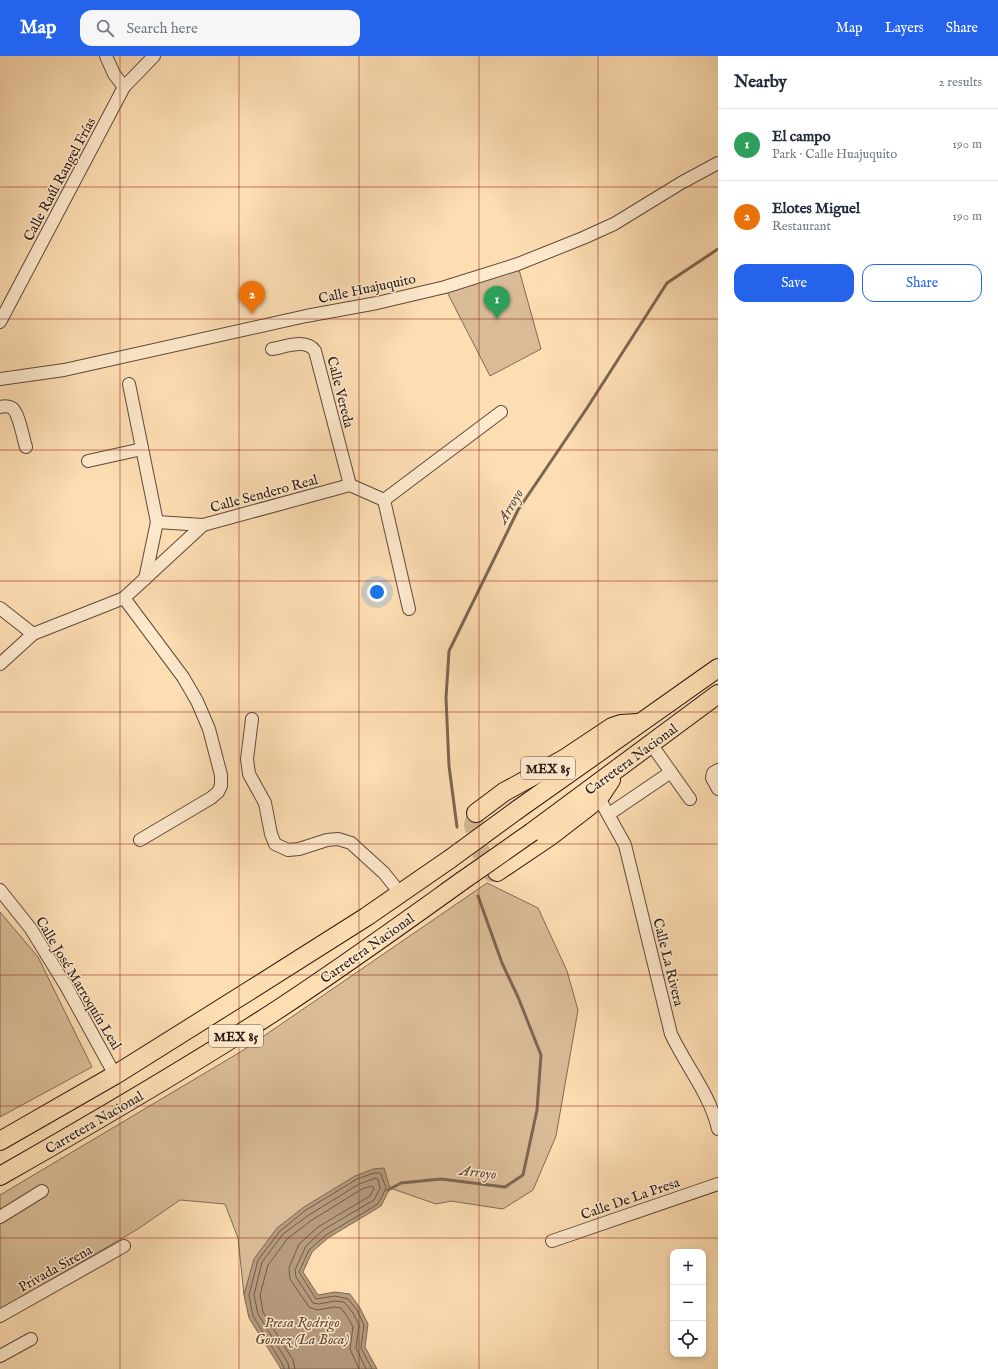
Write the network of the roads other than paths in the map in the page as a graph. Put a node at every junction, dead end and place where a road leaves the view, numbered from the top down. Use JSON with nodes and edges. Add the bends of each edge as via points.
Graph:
{"nodes":[{"id":1,"x":106,"y":56,"type":"edge"},
{"id":2,"x":154,"y":56,"type":"edge"},
{"id":3,"x":124,"y":87,"type":"junction"},
{"id":4,"x":718,"y":163,"type":"edge"},
{"id":5,"x":0,"y":322,"type":"edge"},
{"id":6,"x":272,"y":350,"type":"dead end"},
{"id":7,"x":0,"y":380,"type":"edge"},
{"id":8,"x":128,"y":384,"type":"dead end"},
{"id":9,"x":0,"y":407,"type":"edge"},
{"id":10,"x":501,"y":412,"type":"dead end"},
{"id":11,"x":26,"y":447,"type":"dead end"},
{"id":12,"x":142,"y":449,"type":"junction"},
{"id":13,"x":88,"y":461,"type":"dead end"},
{"id":14,"x":350,"y":485,"type":"junction"},
{"id":15,"x":384,"y":500,"type":"junction"},
{"id":16,"x":157,"y":522,"type":"junction"},
{"id":17,"x":203,"y":525,"type":"junction"},
{"id":18,"x":145,"y":579,"type":"junction"},
{"id":19,"x":124,"y":598,"type":"junction"},
{"id":20,"x":0,"y":608,"type":"edge"},
{"id":21,"x":409,"y":609,"type":"dead end"},
{"id":22,"x":33,"y":634,"type":"junction"},
{"id":23,"x":0,"y":664,"type":"edge"},
{"id":24,"x":718,"y":668,"type":"edge"},
{"id":25,"x":718,"y":694,"type":"edge"},
{"id":26,"x":252,"y":719,"type":"dead end"},
{"id":27,"x":641,"y":723,"type":"junction"},
{"id":28,"x":651,"y":744,"type":"junction"},
{"id":29,"x":622,"y":765,"type":"junction"},
{"id":30,"x":718,"y":770,"type":"edge"},
{"id":31,"x":671,"y":772,"type":"junction"},
{"id":32,"x":718,"y":789,"type":"edge"},
{"id":33,"x":599,"y":798,"type":"junction"},
{"id":34,"x":690,"y":799,"type":"dead end"},
{"id":35,"x":476,"y":813,"type":"dead end"},
{"id":36,"x":609,"y":814,"type":"junction"},
{"id":37,"x":140,"y":840,"type":"dead end"},
{"id":38,"x":497,"y":872,"type":"dead end"},
{"id":39,"x":0,"y":890,"type":"edge"},
{"id":40,"x":400,"y":893,"type":"junction"},
{"id":41,"x":115,"y":1075,"type":"junction"},
{"id":42,"x":718,"y":1129,"type":"edge"},
{"id":43,"x":0,"y":1141,"type":"edge"},
{"id":44,"x":0,"y":1176,"type":"edge"},
{"id":45,"x":718,"y":1184,"type":"edge"},
{"id":46,"x":42,"y":1191,"type":"dead end"},
{"id":47,"x":0,"y":1217,"type":"edge"},
{"id":48,"x":552,"y":1241,"type":"dead end"},
{"id":49,"x":124,"y":1246,"type":"dead end"},
{"id":50,"x":0,"y":1316,"type":"edge"},
{"id":51,"x":31,"y":1339,"type":"dead end"},
{"id":52,"x":0,"y":1356,"type":"edge"}],
"edges":[{"from":1,"to":3,"type":"street","via":[[114,74]]},
{"from":2,"to":3,"type":"street","name":"Calle Raúl Rangel Frías"},
{"from":3,"to":5,"type":"street","name":"Calle Raúl Rangel Frías"},
{"from":4,"to":7,"type":"street","name":"Calle Huajuquito","via":[[614,224],[584,238],[518,264],[452,285],[101,363]]},
{"from":6,"to":14,"type":"street","name":"Calle Vereda","via":[[301,344],[313,347]]},
{"from":8,"to":12,"type":"street"},
{"from":9,"to":11,"type":"street","via":[[7,406],[13,409]]},
{"from":10,"to":15,"type":"street"},
{"from":12,"to":13,"type":"street"},
{"from":12,"to":16,"type":"street"},
{"from":14,"to":15,"type":"street"},
{"from":14,"to":17,"type":"street","name":"Calle Sendero Real"},
{"from":15,"to":21,"type":"street"},
{"from":16,"to":17,"type":"street"},
{"from":16,"to":18,"type":"street"},
{"from":17,"to":18,"type":"street","name":"Calle Sendero Real"},
{"from":18,"to":19,"type":"street","name":"Calle Sendero Real"},
{"from":19,"to":22,"type":"street","name":"Calle Sendero Real"},
{"from":19,"to":37,"type":"street","via":[[183,677],[197,701],[209,729],[221,776],[221,786],[211,798]]},
{"from":20,"to":22,"type":"street"},
{"from":22,"to":23,"type":"street","name":"Calle Sendero Real"},
{"from":24,"to":27,"type":"highway","name":"Carretera Nacional","number":"MEX 85"},
{"from":25,"to":28,"type":"highway","name":"Carretera Nacional","number":"MEX 85"},
{"from":26,"to":40,"type":"street","via":[[247,759],[249,774],[265,803],[275,844],[288,850],[338,838],[351,843],[384,873]]},
{"from":27,"to":35,"type":"highway","number":"MEX 85","via":[[612,727],[564,759],[504,792]]},
{"from":27,"to":40,"type":"highway","name":"Carretera Nacional","number":"MEX 85","bridge":true},
{"from":28,"to":29,"type":"highway","name":"Carretera Nacional","number":"MEX 85"},
{"from":28,"to":31,"type":"street"},
{"from":29,"to":33,"type":"highway","number":"MEX 85"},
{"from":29,"to":44,"type":"highway","name":"Carretera Nacional","number":"MEX 85","bridge":true,"via":[[374,944],[262,1020],[128,1103]]},
{"from":30,"to":32,"type":"street","via":[[713,773],[712,778]]},
{"from":31,"to":34,"type":"street"},
{"from":31,"to":36,"type":"street"},
{"from":33,"to":36,"type":"street","name":"Calle La Rivera"},
{"from":33,"to":38,"type":"highway","number":"MEX 85","via":[[549,837]]},
{"from":36,"to":42,"type":"street","name":"Calle La Rivera","via":[[625,845],[671,1034],[680,1055],[707,1097]]},
{"from":39,"to":41,"type":"street","name":"Calle José Marroquín Leal","via":[[31,929]]},
{"from":40,"to":41,"type":"highway","name":"Carretera Nacional","number":"MEX 85"},
{"from":41,"to":43,"type":"highway","name":"Carretera Nacional","number":"MEX 85"},
{"from":45,"to":48,"type":"street","name":"Calle De La Presa"},
{"from":46,"to":47,"type":"street"},
{"from":49,"to":50,"type":"street","name":"Privada Sirena"},
{"from":51,"to":52,"type":"street"}]}
